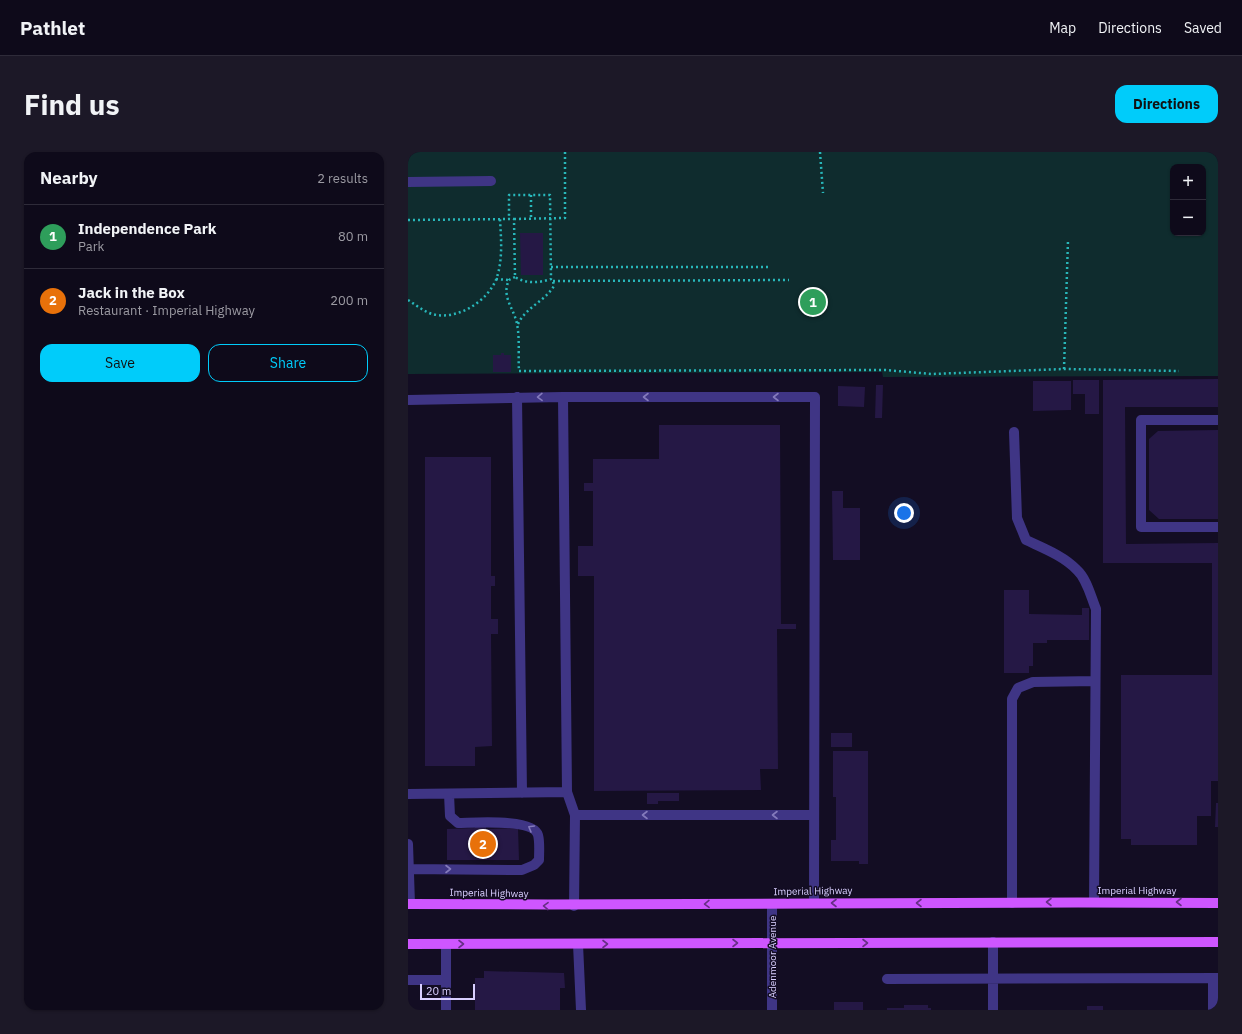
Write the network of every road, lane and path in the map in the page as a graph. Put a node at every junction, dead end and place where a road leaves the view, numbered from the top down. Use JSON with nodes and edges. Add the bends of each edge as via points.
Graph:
{"nodes":[{"id":1,"x":565,"y":152,"type":"edge"},
{"id":2,"x":820,"y":152,"type":"edge"},
{"id":3,"x":491,"y":181,"type":"dead end"},
{"id":4,"x":408,"y":182,"type":"edge"},
{"id":5,"x":823,"y":193,"type":"dead end"},
{"id":6,"x":531,"y":195,"type":"junction"},
{"id":7,"x":532,"y":218,"type":"junction"},
{"id":8,"x":551,"y":218,"type":"junction"},
{"id":9,"x":500,"y":219,"type":"junction"},
{"id":10,"x":508,"y":219,"type":"junction"},
{"id":11,"x":514,"y":219,"type":"junction"},
{"id":12,"x":408,"y":220,"type":"edge"},
{"id":13,"x":1068,"y":240,"type":"dead end"},
{"id":14,"x":768,"y":266,"type":"dead end"},
{"id":15,"x":551,"y":267,"type":"junction"},
{"id":16,"x":515,"y":277,"type":"junction"},
{"id":17,"x":496,"y":279,"type":"junction"},
{"id":18,"x":509,"y":280,"type":"junction"},
{"id":19,"x":552,"y":280,"type":"junction"},
{"id":20,"x":789,"y":280,"type":"dead end"},
{"id":21,"x":408,"y":300,"type":"edge"},
{"id":22,"x":517,"y":325,"type":"junction"},
{"id":23,"x":1064,"y":369,"type":"junction"},
{"id":24,"x":1179,"y":371,"type":"dead end"},
{"id":25,"x":517,"y":397,"type":"junction"},
{"id":26,"x":563,"y":397,"type":"junction"},
{"id":27,"x":408,"y":400,"type":"edge"},
{"id":28,"x":1218,"y":420,"type":"edge"},
{"id":29,"x":1014,"y":432,"type":"dead end"},
{"id":30,"x":1218,"y":527,"type":"edge"},
{"id":31,"x":1095,"y":682,"type":"junction"},
{"id":32,"x":567,"y":792,"type":"junction"},
{"id":33,"x":522,"y":793,"type":"junction"},
{"id":34,"x":408,"y":794,"type":"edge"},
{"id":35,"x":449,"y":794,"type":"junction"},
{"id":36,"x":575,"y":815,"type":"junction"},
{"id":37,"x":814,"y":815,"type":"junction"},
{"id":38,"x":408,"y":844,"type":"edge"},
{"id":39,"x":409,"y":869,"type":"edge"},
{"id":40,"x":1012,"y":902,"type":"junction"},
{"id":41,"x":1094,"y":902,"type":"junction"},
{"id":42,"x":814,"y":903,"type":"junction"},
{"id":43,"x":1218,"y":903,"type":"edge"},
{"id":44,"x":409,"y":904,"type":"edge"},
{"id":45,"x":772,"y":904,"type":"junction"},
{"id":46,"x":574,"y":906,"type":"junction"},
{"id":47,"x":993,"y":942,"type":"junction"},
{"id":48,"x":1218,"y":942,"type":"edge"},
{"id":49,"x":772,"y":943,"type":"junction"},
{"id":50,"x":408,"y":944,"type":"edge"},
{"id":51,"x":446,"y":944,"type":"junction"},
{"id":52,"x":578,"y":944,"type":"junction"},
{"id":53,"x":993,"y":978,"type":"junction"},
{"id":54,"x":1215,"y":978,"type":"edge"},
{"id":55,"x":887,"y":979,"type":"dead end"},
{"id":56,"x":408,"y":980,"type":"edge"},
{"id":57,"x":446,"y":980,"type":"junction"},
{"id":58,"x":446,"y":1010,"type":"edge"},
{"id":59,"x":581,"y":1010,"type":"edge"},
{"id":60,"x":772,"y":1010,"type":"edge"},
{"id":61,"x":993,"y":1010,"type":"edge"},
{"id":62,"x":1213,"y":1010,"type":"edge"}],
"edges":[{"from":1,"to":8,"type":"path","via":[[565,218]]},
{"from":2,"to":5,"type":"path"},
{"from":3,"to":4,"type":"street"},
{"from":6,"to":7,"type":"path"},
{"from":6,"to":8,"type":"path","via":[[550,195]]},
{"from":6,"to":10,"type":"path","via":[[509,195]]},
{"from":7,"to":8,"type":"path"},
{"from":7,"to":11,"type":"path"},
{"from":8,"to":15,"type":"path"},
{"from":9,"to":10,"type":"path"},
{"from":9,"to":12,"type":"path"},
{"from":9,"to":17,"type":"path","via":[[501,260]]},
{"from":10,"to":11,"type":"path"},
{"from":11,"to":16,"type":"path"},
{"from":13,"to":23,"type":"path"},
{"from":14,"to":15,"type":"path"},
{"from":15,"to":19,"type":"path"},
{"from":16,"to":18,"type":"path"},
{"from":16,"to":19,"type":"path","via":[[529,282]]},
{"from":17,"to":18,"type":"path"},
{"from":17,"to":21,"type":"path","via":[[486,295],[471,308],[461,312],[433,314]]},
{"from":18,"to":22,"type":"path","via":[[506,286],[507,300]]},
{"from":19,"to":20,"type":"path"},
{"from":19,"to":22,"type":"path","via":[[554,286],[549,294],[524,312]]},
{"from":22,"to":23,"type":"path","via":[[519,371],[886,370],[931,374]]},
{"from":23,"to":24,"type":"path"},
{"from":26,"to":25,"type":"street","one_way":true},
{"from":25,"to":27,"type":"street"},
{"from":25,"to":33,"type":"street"},
{"from":26,"to":32,"type":"street"},
{"from":37,"to":26,"type":"street","one_way":true,"via":[[815,398]]},
{"from":28,"to":30,"type":"street","via":[[1141,420],[1141,527]]},
{"from":29,"to":31,"type":"street","via":[[1017,518],[1026,540],[1052,552],[1078,570],[1089,591],[1096,610]]},
{"from":31,"to":40,"type":"street","via":[[1033,682],[1018,688],[1012,699]]},
{"from":31,"to":41,"type":"street"},
{"from":32,"to":33,"type":"street"},
{"from":32,"to":36,"type":"street"},
{"from":33,"to":35,"type":"street"},
{"from":34,"to":35,"type":"street"},
{"from":39,"to":35,"type":"street","one_way":true,"via":[[522,870],[539,860],[538,835],[533,829],[516,823],[458,823],[450,816]]},
{"from":37,"to":36,"type":"street","one_way":true},
{"from":36,"to":46,"type":"street"},
{"from":37,"to":42,"type":"street"},
{"from":38,"to":39,"type":"street"},
{"from":39,"to":44,"type":"street"},
{"from":41,"to":40,"type":"main road","name":"Imperial Highway","one_way":true},
{"from":40,"to":42,"type":"main road","name":"Imperial Highway","one_way":true},
{"from":43,"to":41,"type":"main road","name":"Imperial Highway","one_way":true},
{"from":42,"to":45,"type":"main road","name":"Imperial Highway"},
{"from":46,"to":44,"type":"main road","name":"Imperial Highway","one_way":true},
{"from":45,"to":46,"type":"main road","name":"Imperial Highway","one_way":true},
{"from":45,"to":49,"type":"street","name":"Adenmoor Avenue"},
{"from":47,"to":48,"type":"main road"},
{"from":49,"to":47,"type":"main road","one_way":true},
{"from":47,"to":53,"type":"street"},
{"from":52,"to":49,"type":"main road","one_way":true},
{"from":49,"to":60,"type":"street","name":"Adenmoor Avenue"},
{"from":50,"to":51,"type":"main road"},
{"from":51,"to":52,"type":"main road","one_way":true},
{"from":51,"to":57,"type":"street"},
{"from":52,"to":59,"type":"street"},
{"from":53,"to":54,"type":"street"},
{"from":53,"to":55,"type":"street"},
{"from":53,"to":61,"type":"street"},
{"from":54,"to":62,"type":"street"},
{"from":56,"to":57,"type":"street"},
{"from":57,"to":58,"type":"street"}]}
